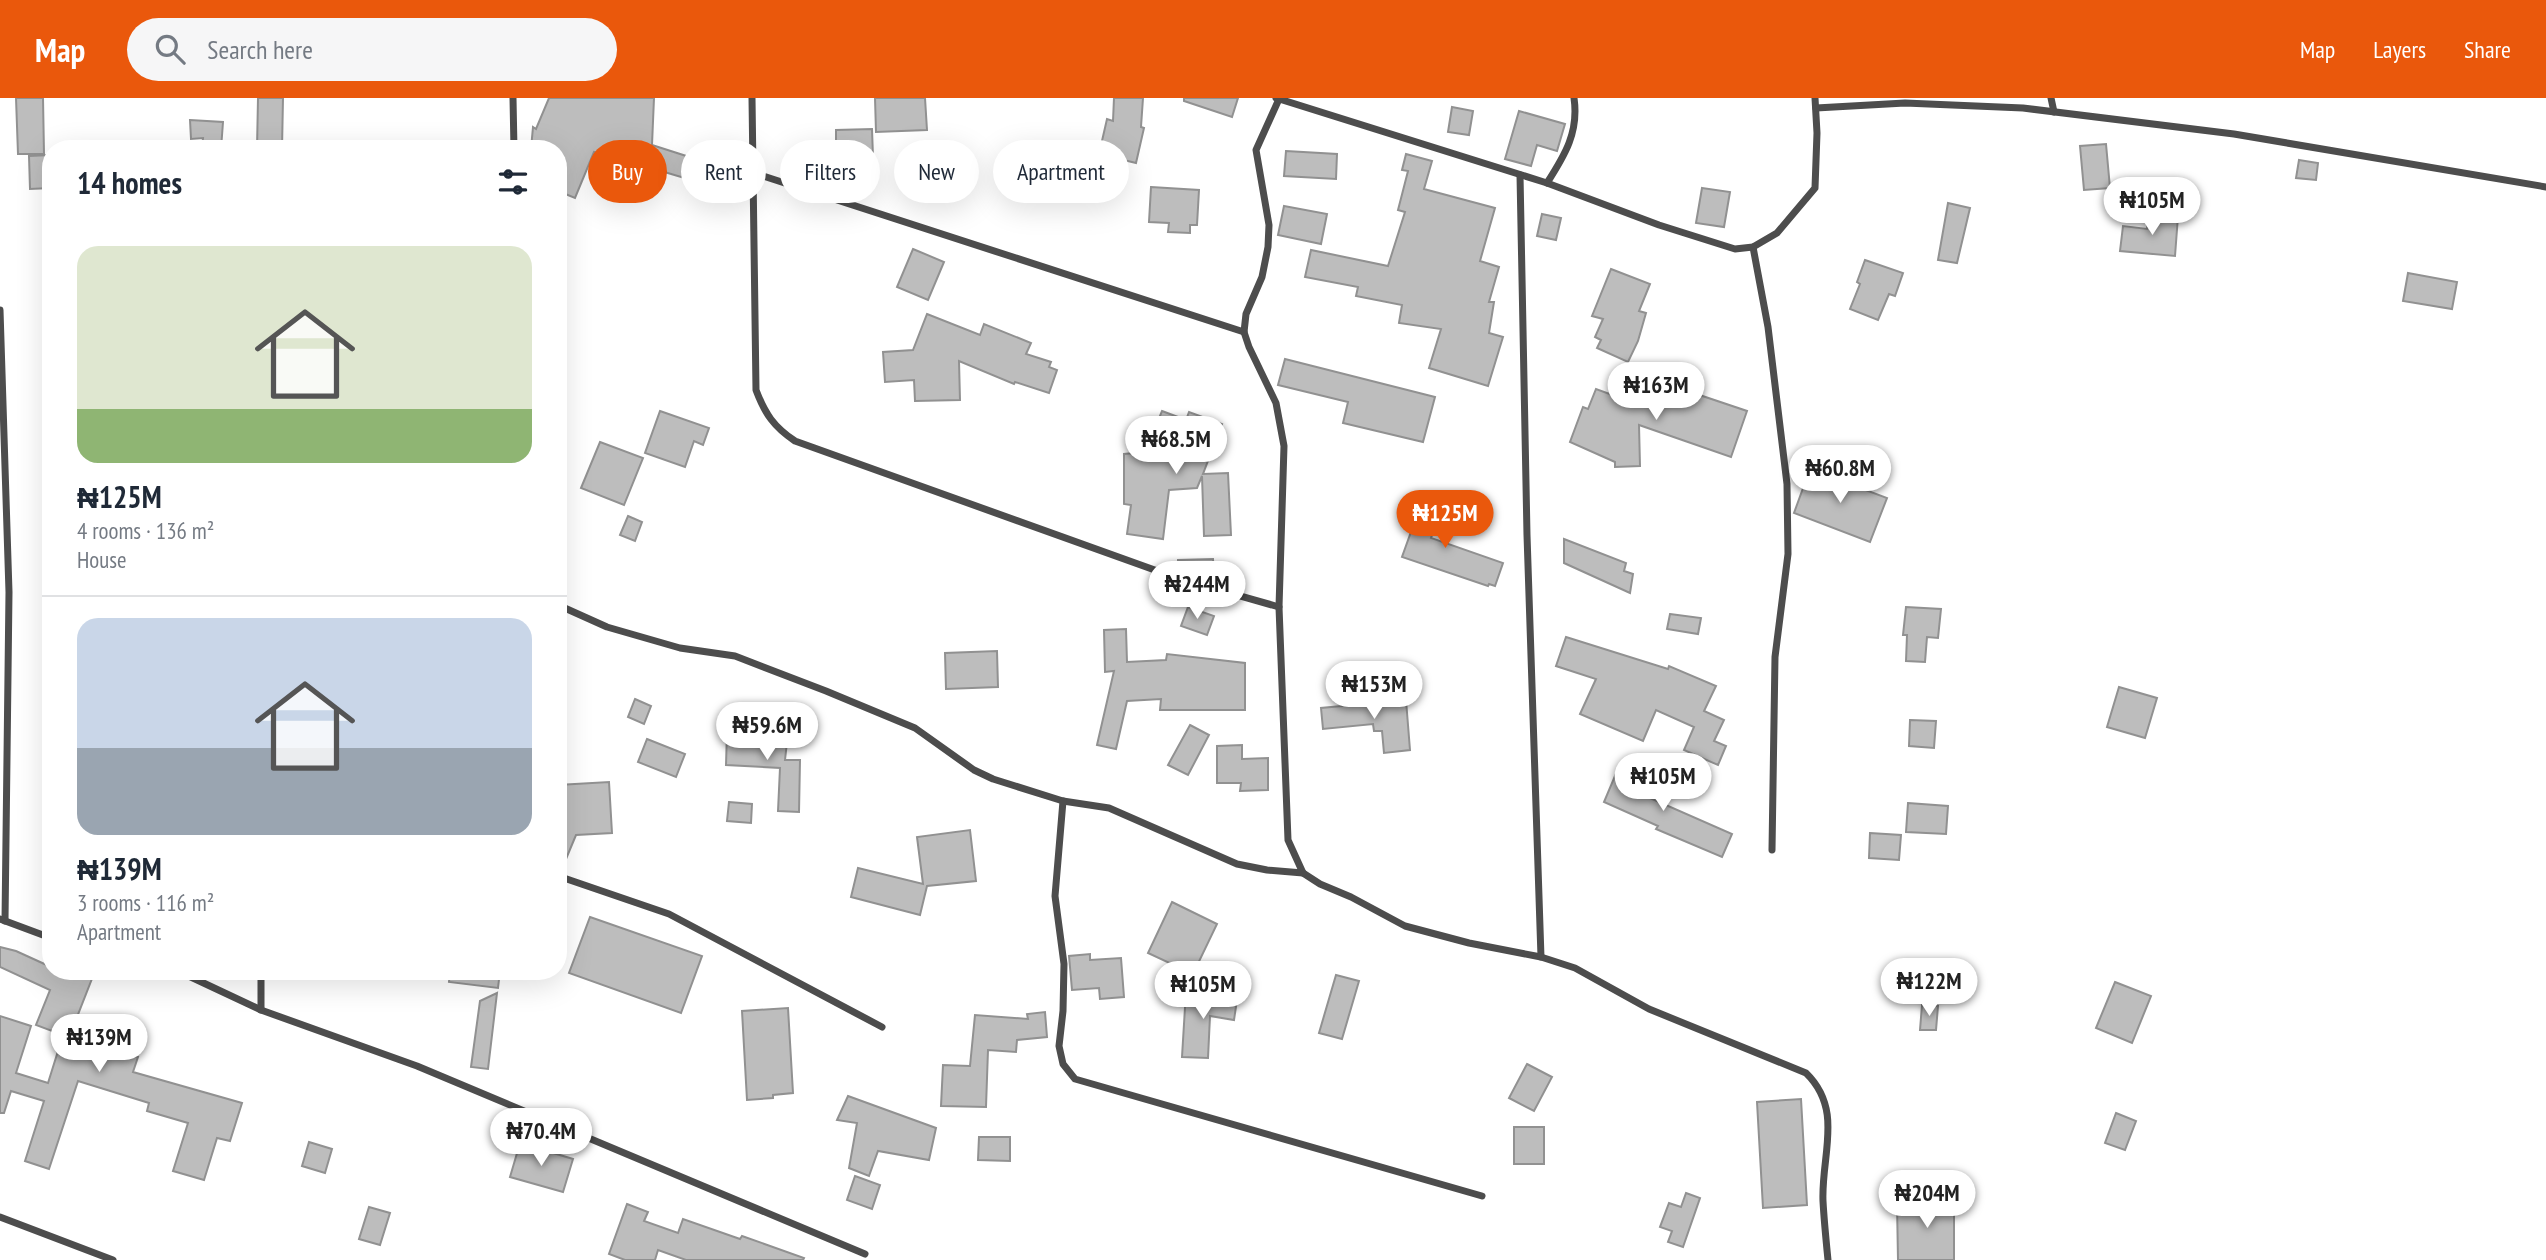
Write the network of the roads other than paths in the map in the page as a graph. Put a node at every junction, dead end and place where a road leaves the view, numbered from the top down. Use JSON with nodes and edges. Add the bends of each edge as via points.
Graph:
{"nodes":[{"id":1,"x":513,"y":98,"type":"edge"},
{"id":2,"x":752,"y":98,"type":"edge"},
{"id":3,"x":1311,"y":98,"type":"edge"},
{"id":4,"x":1574,"y":98,"type":"edge"},
{"id":5,"x":1815,"y":98,"type":"edge"},
{"id":6,"x":2051,"y":98,"type":"edge"},
{"id":7,"x":1278,"y":99,"type":"edge"},
{"id":8,"x":1309,"y":107,"type":"junction"},
{"id":9,"x":1816,"y":108,"type":"junction"},
{"id":10,"x":2054,"y":112,"type":"junction"},
{"id":11,"x":514,"y":140,"type":"edge"},
{"id":12,"x":753,"y":140,"type":"edge"},
{"id":13,"x":1520,"y":175,"type":"junction"},
{"id":14,"x":766,"y":177,"type":"edge"},
{"id":15,"x":1547,"y":183,"type":"junction"},
{"id":16,"x":2546,"y":187,"type":"edge"},
{"id":17,"x":754,"y":203,"type":"edge"},
{"id":18,"x":1754,"y":247,"type":"junction"},
{"id":19,"x":0,"y":310,"type":"edge"},
{"id":20,"x":1244,"y":332,"type":"junction"},
{"id":21,"x":1279,"y":607,"type":"junction"},
{"id":22,"x":567,"y":609,"type":"edge"},
{"id":23,"x":1062,"y":801,"type":"junction"},
{"id":24,"x":1772,"y":850,"type":"dead end"},
{"id":25,"x":1303,"y":873,"type":"junction"},
{"id":26,"x":567,"y":879,"type":"edge"},
{"id":27,"x":3,"y":920,"type":"edge"},
{"id":28,"x":42,"y":935,"type":"edge"},
{"id":29,"x":1541,"y":957,"type":"junction"},
{"id":30,"x":197,"y":980,"type":"edge"},
{"id":31,"x":261,"y":980,"type":"edge"},
{"id":32,"x":261,"y":1010,"type":"junction"},
{"id":33,"x":882,"y":1027,"type":"dead end"},
{"id":34,"x":1482,"y":1196,"type":"dead end"},
{"id":35,"x":0,"y":1217,"type":"edge"},
{"id":36,"x":865,"y":1254,"type":"dead end"},
{"id":37,"x":113,"y":1260,"type":"edge"},
{"id":38,"x":1828,"y":1260,"type":"edge"}],
"edges":[{"from":1,"to":11,"type":"street"},
{"from":2,"to":12,"type":"street"},
{"from":3,"to":8,"type":"street"},
{"from":4,"to":15,"type":"street","via":[[1575,130]]},
{"from":5,"to":9,"type":"street"},
{"from":6,"to":10,"type":"street"},
{"from":7,"to":8,"type":"street"},
{"from":7,"to":20,"type":"street","via":[[1256,150],[1269,225],[1268,247]]},
{"from":8,"to":13,"type":"street"},
{"from":9,"to":10,"type":"street","via":[[1905,103]]},
{"from":9,"to":18,"type":"street","via":[[1815,188],[1777,233]]},
{"from":10,"to":16,"type":"street","via":[[2234,134]]},
{"from":13,"to":15,"type":"street"},
{"from":13,"to":29,"type":"street"},
{"from":14,"to":20,"type":"street"},
{"from":15,"to":18,"type":"street","via":[[1735,249]]},
{"from":17,"to":21,"type":"street","via":[[756,390],[765,415],[780,431],[795,441],[1177,578]]},
{"from":18,"to":24,"type":"street","via":[[1787,484],[1788,554],[1775,657]]},
{"from":19,"to":27,"type":"street","via":[[9,592]]},
{"from":20,"to":21,"type":"street","via":[[1276,403],[1284,446]]},
{"from":21,"to":25,"type":"street","via":[[1288,840]]},
{"from":22,"to":23,"type":"street","via":[[607,627],[680,648],[735,656],[915,728],[993,779]]},
{"from":23,"to":25,"type":"street","via":[[1109,808],[1237,864]]},
{"from":23,"to":34,"type":"street","via":[[1055,896],[1064,964],[1059,1046],[1063,1064],[1076,1079]]},
{"from":25,"to":29,"type":"street","via":[[1405,926]]},
{"from":26,"to":33,"type":"street","via":[[669,914]]},
{"from":27,"to":28,"type":"street"},
{"from":29,"to":38,"type":"street","via":[[1576,968],[1649,1009],[1806,1073],[1818,1085],[1827,1105],[1829,1142],[1823,1200]]},
{"from":30,"to":32,"type":"street"},
{"from":31,"to":32,"type":"street"},
{"from":32,"to":36,"type":"street","via":[[417,1066]]},
{"from":35,"to":37,"type":"street"}]}
